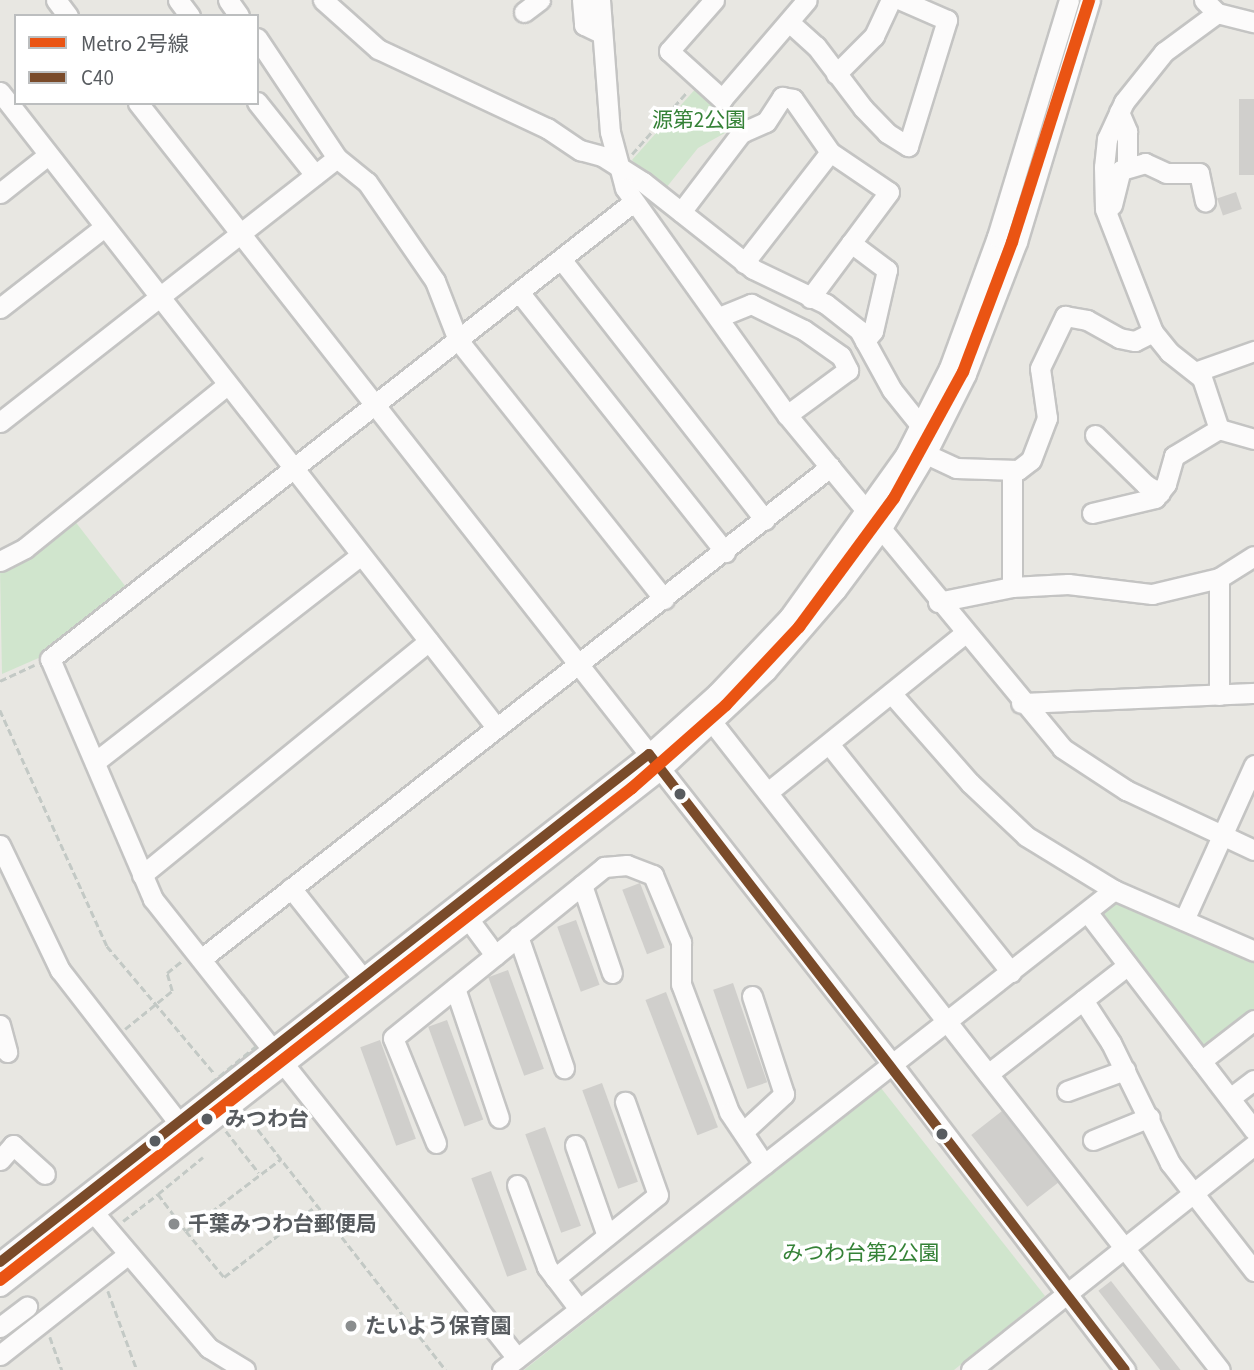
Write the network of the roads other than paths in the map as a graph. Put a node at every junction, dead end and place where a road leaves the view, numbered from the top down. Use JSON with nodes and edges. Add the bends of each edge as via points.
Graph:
{"nodes":[{"id":1,"x":323,"y":0,"type":"edge"},
{"id":2,"x":583,"y":0,"type":"edge"},
{"id":3,"x":600,"y":0,"type":"edge"},
{"id":4,"x":714,"y":0,"type":"edge"},
{"id":5,"x":807,"y":0,"type":"edge"},
{"id":6,"x":891,"y":0,"type":"edge"},
{"id":7,"x":901,"y":0,"type":"edge"},
{"id":8,"x":1069,"y":0,"type":"edge"},
{"id":9,"x":1090,"y":0,"type":"edge"},
{"id":10,"x":1210,"y":7,"type":"edge"},
{"id":11,"x":1254,"y":22,"type":"edge"},
{"id":12,"x":789,"y":23,"type":"junction"},
{"id":13,"x":601,"y":33,"type":"junction"},
{"id":14,"x":259,"y":41,"type":"edge"},
{"id":15,"x":836,"y":74,"type":"junction"},
{"id":16,"x":0,"y":92,"type":"edge"},
{"id":17,"x":140,"y":105,"type":"edge"},
{"id":18,"x":259,"y":105,"type":"edge"},
{"id":19,"x":1119,"y":112,"type":"junction"},
{"id":20,"x":830,"y":152,"type":"junction"},
{"id":21,"x":48,"y":155,"type":"junction"},
{"id":22,"x":337,"y":158,"type":"junction"},
{"id":23,"x":617,"y":165,"type":"junction"},
{"id":24,"x":1126,"y":166,"type":"junction"},
{"id":25,"x":315,"y":175,"type":"junction"},
{"id":26,"x":0,"y":193,"type":"edge"},
{"id":27,"x":1205,"y":201,"type":"dead end"},
{"id":28,"x":632,"y":203,"type":"junction"},
{"id":29,"x":681,"y":212,"type":"junction"},
{"id":30,"x":1109,"y":220,"type":"junction"},
{"id":31,"x":104,"y":227,"type":"junction"},
{"id":32,"x":241,"y":234,"type":"junction"},
{"id":33,"x":851,"y":243,"type":"junction"},
{"id":34,"x":561,"y":259,"type":"junction"},
{"id":35,"x":744,"y":262,"type":"junction"},
{"id":36,"x":519,"y":292,"type":"junction"},
{"id":37,"x":159,"y":297,"type":"junction"},
{"id":38,"x":810,"y":298,"type":"junction"},
{"id":39,"x":0,"y":308,"type":"edge"},
{"id":40,"x":719,"y":317,"type":"junction"},
{"id":41,"x":1153,"y":332,"type":"junction"},
{"id":42,"x":458,"y":340,"type":"junction"},
{"id":43,"x":865,"y":341,"type":"junction"},
{"id":44,"x":1254,"y":351,"type":"edge"},
{"id":45,"x":1195,"y":372,"type":"junction"},
{"id":46,"x":228,"y":385,"type":"junction"},
{"id":47,"x":375,"y":405,"type":"junction"},
{"id":48,"x":787,"y":415,"type":"junction"},
{"id":49,"x":0,"y":422,"type":"edge"},
{"id":50,"x":920,"y":425,"type":"junction"},
{"id":51,"x":1219,"y":429,"type":"junction"},
{"id":52,"x":1095,"y":436,"type":"dead end"},
{"id":53,"x":1254,"y":439,"type":"edge"},
{"id":54,"x":926,"y":454,"type":"junction"},
{"id":55,"x":830,"y":467,"type":"junction"},
{"id":56,"x":295,"y":468,"type":"junction"},
{"id":57,"x":1012,"y":472,"type":"junction"},
{"id":58,"x":1160,"y":493,"type":"junction"},
{"id":59,"x":867,"y":513,"type":"junction"},
{"id":60,"x":1092,"y":513,"type":"dead end"},
{"id":61,"x":765,"y":520,"type":"junction"},
{"id":62,"x":880,"y":531,"type":"junction"},
{"id":63,"x":725,"y":552,"type":"junction"},
{"id":64,"x":361,"y":555,"type":"junction"},
{"id":65,"x":1254,"y":556,"type":"edge"},
{"id":66,"x":0,"y":561,"type":"edge"},
{"id":67,"x":1219,"y":578,"type":"junction"},
{"id":68,"x":1012,"y":587,"type":"junction"},
{"id":69,"x":664,"y":599,"type":"junction"},
{"id":70,"x":938,"y":602,"type":"junction"},
{"id":71,"x":964,"y":634,"type":"junction"},
{"id":72,"x":429,"y":641,"type":"junction"},
{"id":73,"x":578,"y":664,"type":"junction"},
{"id":74,"x":891,"y":693,"type":"junction"},
{"id":75,"x":1254,"y":693,"type":"edge"},
{"id":76,"x":1219,"y":695,"type":"junction"},
{"id":77,"x":1021,"y":703,"type":"junction"},
{"id":78,"x":712,"y":722,"type":"junction"},
{"id":79,"x":496,"y":727,"type":"junction"},
{"id":80,"x":829,"y":744,"type":"junction"},
{"id":81,"x":95,"y":762,"type":"junction"},
{"id":82,"x":655,"y":762,"type":"junction"},
{"id":83,"x":1254,"y":765,"type":"edge"},
{"id":84,"x":768,"y":792,"type":"junction"},
{"id":85,"x":1221,"y":834,"type":"junction"},
{"id":86,"x":0,"y":845,"type":"edge"},
{"id":87,"x":1254,"y":850,"type":"edge"},
{"id":88,"x":142,"y":875,"type":"junction"},
{"id":89,"x":582,"y":885,"type":"junction"},
{"id":90,"x":291,"y":888,"type":"junction"},
{"id":91,"x":1114,"y":890,"type":"junction"},
{"id":92,"x":1088,"y":913,"type":"junction"},
{"id":93,"x":1184,"y":919,"type":"junction"},
{"id":94,"x":468,"y":920,"type":"junction"},
{"id":95,"x":518,"y":936,"type":"junction"},
{"id":96,"x":1254,"y":950,"type":"edge"},
{"id":97,"x":197,"y":955,"type":"junction"},
{"id":98,"x":495,"y":955,"type":"junction"},
{"id":99,"x":1128,"y":965,"type":"junction"},
{"id":100,"x":1011,"y":972,"type":"junction"},
{"id":101,"x":612,"y":973,"type":"dead end"},
{"id":102,"x":363,"y":979,"type":"junction"},
{"id":103,"x":455,"y":988,"type":"junction"},
{"id":104,"x":752,"y":996,"type":"dead end"},
{"id":105,"x":1083,"y":1000,"type":"junction"},
{"id":106,"x":1254,"y":1020,"type":"edge"},
{"id":107,"x":947,"y":1021,"type":"junction"},
{"id":108,"x":0,"y":1025,"type":"edge"},
{"id":109,"x":7,"y":1052,"type":"dead end"},
{"id":110,"x":270,"y":1053,"type":"junction"},
{"id":111,"x":1201,"y":1061,"type":"junction"},
{"id":112,"x":892,"y":1064,"type":"junction"},
{"id":113,"x":564,"y":1068,"type":"dead end"},
{"id":114,"x":1125,"y":1070,"type":"junction"},
{"id":115,"x":988,"y":1074,"type":"junction"},
{"id":116,"x":1254,"y":1080,"type":"edge"},
{"id":117,"x":224,"y":1090,"type":"junction"},
{"id":118,"x":1067,"y":1091,"type":"dead end"},
{"id":119,"x":1230,"y":1098,"type":"junction"},
{"id":120,"x":625,"y":1102,"type":"dead end"},
{"id":121,"x":1150,"y":1117,"type":"junction"},
{"id":122,"x":499,"y":1118,"type":"dead end"},
{"id":123,"x":177,"y":1121,"type":"junction"},
{"id":124,"x":1254,"y":1130,"type":"edge"},
{"id":125,"x":743,"y":1132,"type":"junction"},
{"id":126,"x":1093,"y":1139,"type":"dead end"},
{"id":127,"x":436,"y":1143,"type":"dead end"},
{"id":128,"x":575,"y":1145,"type":"dead end"},
{"id":129,"x":1254,"y":1145,"type":"edge"},
{"id":130,"x":0,"y":1160,"type":"edge"},
{"id":131,"x":764,"y":1164,"type":"junction"},
{"id":132,"x":45,"y":1174,"type":"dead end"},
{"id":133,"x":517,"y":1185,"type":"dead end"},
{"id":134,"x":1191,"y":1194,"type":"junction"},
{"id":135,"x":94,"y":1213,"type":"junction"},
{"id":136,"x":607,"y":1236,"type":"junction"},
{"id":137,"x":1126,"y":1249,"type":"junction"},
{"id":138,"x":126,"y":1256,"type":"junction"},
{"id":139,"x":0,"y":1262,"type":"edge"},
{"id":140,"x":1254,"y":1271,"type":"edge"},
{"id":141,"x":555,"y":1278,"type":"junction"},
{"id":142,"x":0,"y":1286,"type":"edge"},
{"id":143,"x":1066,"y":1296,"type":"junction"},
{"id":144,"x":27,"y":1307,"type":"dead end"},
{"id":145,"x":579,"y":1309,"type":"junction"},
{"id":146,"x":0,"y":1327,"type":"edge"},
{"id":147,"x":0,"y":1355,"type":"edge"},
{"id":148,"x":510,"y":1364,"type":"edge"},
{"id":149,"x":245,"y":1370,"type":"edge"},
{"id":150,"x":971,"y":1370,"type":"edge"},
{"id":151,"x":1125,"y":1370,"type":"edge"},
{"id":152,"x":1220,"y":1370,"type":"edge"}],
"edges":[{"from":1,"to":23,"type":"street","via":[[378,49]]},
{"from":2,"to":13,"type":"street","via":[[584,24]]},
{"from":3,"to":13,"type":"street"},
{"from":4,"to":12,"type":"street","via":[[669,51],[722,99]]},
{"from":5,"to":12,"type":"street"},
{"from":6,"to":15,"type":"street","via":[[874,36]]},
{"from":7,"to":15,"type":"street","via":[[947,20],[908,146],[887,133]]},
{"from":8,"to":50,"type":"street","via":[[977,297]]},
{"from":9,"to":54,"type":"street","via":[[995,304]]},
{"from":10,"to":11,"type":"street"},
{"from":10,"to":19,"type":"street","via":[[1164,52]]},
{"from":12,"to":15,"type":"street","via":[[816,46]]},
{"from":13,"to":23,"type":"street"},
{"from":14,"to":22,"type":"street"},
{"from":16,"to":21,"type":"street"},
{"from":17,"to":32,"type":"street"},
{"from":18,"to":25,"type":"street"},
{"from":19,"to":24,"type":"street","via":[[1127,131]]},
{"from":19,"to":30,"type":"street","via":[[1107,139],[1104,167]]},
{"from":20,"to":29,"type":"street","via":[[793,99],[782,97],[766,122],[741,133]]},
{"from":20,"to":33,"type":"street","via":[[889,192]]},
{"from":20,"to":35,"type":"street"},
{"from":21,"to":26,"type":"street"},
{"from":21,"to":31,"type":"street"},
{"from":22,"to":25,"type":"street"},
{"from":22,"to":42,"type":"street","via":[[367,183],[435,281]]},
{"from":23,"to":28,"type":"street"},
{"from":23,"to":29,"type":"street"},
{"from":24,"to":27,"type":"street","via":[[1145,163],[1167,173],[1199,173]]},
{"from":24,"to":30,"type":"street","via":[[1121,170]]},
{"from":25,"to":32,"type":"street"},
{"from":28,"to":34,"type":"street"},
{"from":28,"to":40,"type":"street"},
{"from":29,"to":35,"type":"street"},
{"from":30,"to":41,"type":"street"},
{"from":31,"to":37,"type":"street"},
{"from":31,"to":39,"type":"street"},
{"from":32,"to":37,"type":"street"},
{"from":32,"to":47,"type":"street"},
{"from":33,"to":38,"type":"street"},
{"from":33,"to":43,"type":"street","via":[[887,270],[873,331]]},
{"from":34,"to":36,"type":"street"},
{"from":34,"to":61,"type":"street"},
{"from":35,"to":38,"type":"street"},
{"from":36,"to":42,"type":"street"},
{"from":36,"to":63,"type":"street"},
{"from":37,"to":46,"type":"street"},
{"from":37,"to":49,"type":"street"},
{"from":38,"to":43,"type":"street","via":[[859,330]]},
{"from":40,"to":48,"type":"street"},
{"from":40,"to":48,"type":"street","via":[[751,304],[804,330],[841,356],[848,370]]},
{"from":41,"to":45,"type":"street"},
{"from":41,"to":57,"type":"street","via":[[1135,341],[1119,338],[1087,320],[1065,316],[1040,368],[1047,418],[1031,460]]},
{"from":42,"to":47,"type":"street"},
{"from":42,"to":69,"type":"street"},
{"from":43,"to":50,"type":"street","via":[[905,409]]},
{"from":44,"to":45,"type":"street"},
{"from":45,"to":51,"type":"street","via":[[1209,393]]},
{"from":46,"to":56,"type":"street"},
{"from":46,"to":66,"type":"street","via":[[25,548]]},
{"from":47,"to":56,"type":"street"},
{"from":47,"to":73,"type":"street"},
{"from":48,"to":55,"type":"street"},
{"from":50,"to":59,"type":"street"},
{"from":51,"to":53,"type":"street"},
{"from":51,"to":58,"type":"street","via":[[1174,456]]},
{"from":52,"to":58,"type":"street"},
{"from":54,"to":57,"type":"street","via":[[956,468]]},
{"from":54,"to":62,"type":"street"},
{"from":55,"to":59,"type":"street"},
{"from":55,"to":61,"type":"street"},
{"from":56,"to":64,"type":"street"},
{"from":56,"to":81,"type":"street","via":[[50,659]]},
{"from":57,"to":68,"type":"street"},
{"from":58,"to":60,"type":"street","via":[[1129,507]]},
{"from":59,"to":62,"type":"street"},
{"from":59,"to":82,"type":"street","via":[[780,627]]},
{"from":61,"to":63,"type":"street"},
{"from":62,"to":70,"type":"street"},
{"from":62,"to":78,"type":"street","via":[[766,671]]},
{"from":63,"to":69,"type":"street"},
{"from":64,"to":72,"type":"street"},
{"from":64,"to":81,"type":"street"},
{"from":65,"to":67,"type":"street"},
{"from":67,"to":68,"type":"street","via":[[1152,594],[1068,584]]},
{"from":67,"to":76,"type":"street"},
{"from":68,"to":70,"type":"street"},
{"from":69,"to":73,"type":"street"},
{"from":70,"to":71,"type":"street"},
{"from":71,"to":74,"type":"street"},
{"from":71,"to":77,"type":"street"},
{"from":72,"to":79,"type":"street"},
{"from":72,"to":88,"type":"street"},
{"from":73,"to":79,"type":"street"},
{"from":73,"to":82,"type":"street"},
{"from":74,"to":80,"type":"street"},
{"from":74,"to":91,"type":"street","via":[[970,783],[1026,836]]},
{"from":75,"to":76,"type":"street"},
{"from":76,"to":77,"type":"street"},
{"from":77,"to":85,"type":"street","via":[[1062,748],[1098,774]]},
{"from":78,"to":82,"type":"street"},
{"from":78,"to":84,"type":"street"},
{"from":79,"to":90,"type":"street"},
{"from":80,"to":84,"type":"street"},
{"from":80,"to":100,"type":"street"},
{"from":81,"to":88,"type":"street"},
{"from":82,"to":94,"type":"street"},
{"from":82,"to":102,"type":"street"},
{"from":82,"to":112,"type":"street"},
{"from":83,"to":85,"type":"street"},
{"from":84,"to":107,"type":"street"},
{"from":85,"to":87,"type":"street"},
{"from":85,"to":93,"type":"street"},
{"from":86,"to":123,"type":"street","via":[[60,970]]},
{"from":88,"to":97,"type":"street","via":[[153,899]]},
{"from":89,"to":95,"type":"street"},
{"from":89,"to":101,"type":"street"},
{"from":89,"to":125,"type":"street","via":[[604,867],[627,865],[653,875],[681,942],[681,984],[729,1112]]},
{"from":90,"to":97,"type":"street"},
{"from":90,"to":102,"type":"street"},
{"from":91,"to":92,"type":"street"},
{"from":91,"to":93,"type":"street"},
{"from":92,"to":99,"type":"street"},
{"from":92,"to":100,"type":"street"},
{"from":93,"to":96,"type":"street"},
{"from":94,"to":98,"type":"street"},
{"from":94,"to":110,"type":"street"},
{"from":95,"to":98,"type":"street"},
{"from":95,"to":113,"type":"street"},
{"from":97,"to":110,"type":"street"},
{"from":98,"to":103,"type":"street"},
{"from":99,"to":105,"type":"street"},
{"from":99,"to":111,"type":"street"},
{"from":100,"to":107,"type":"street"},
{"from":102,"to":110,"type":"street"},
{"from":103,"to":122,"type":"street"},
{"from":103,"to":127,"type":"street","via":[[393,1038]]},
{"from":104,"to":125,"type":"street","via":[[784,1094]]},
{"from":105,"to":114,"type":"street"},
{"from":105,"to":115,"type":"street"},
{"from":106,"to":111,"type":"street"},
{"from":107,"to":112,"type":"street"},
{"from":107,"to":115,"type":"street"},
{"from":108,"to":109,"type":"street"},
{"from":110,"to":117,"type":"street"},
{"from":110,"to":148,"type":"street"},
{"from":111,"to":119,"type":"street"},
{"from":112,"to":131,"type":"street"},
{"from":112,"to":143,"type":"street"},
{"from":114,"to":118,"type":"street"},
{"from":114,"to":121,"type":"street"},
{"from":115,"to":137,"type":"street"},
{"from":116,"to":119,"type":"street"},
{"from":117,"to":123,"type":"street"},
{"from":117,"to":135,"type":"street"},
{"from":119,"to":124,"type":"street"},
{"from":120,"to":136,"type":"street","via":[[658,1195]]},
{"from":121,"to":126,"type":"street"},
{"from":121,"to":134,"type":"street","via":[[1170,1163]]},
{"from":123,"to":139,"type":"street"},
{"from":125,"to":131,"type":"street"},
{"from":128,"to":136,"type":"street"},
{"from":129,"to":134,"type":"street"},
{"from":130,"to":132,"type":"street","via":[[13,1145]]},
{"from":131,"to":145,"type":"street"},
{"from":133,"to":141,"type":"street"},
{"from":134,"to":137,"type":"street"},
{"from":134,"to":140,"type":"street"},
{"from":135,"to":138,"type":"street"},
{"from":135,"to":142,"type":"street"},
{"from":136,"to":141,"type":"street"},
{"from":137,"to":143,"type":"street"},
{"from":137,"to":152,"type":"street"},
{"from":138,"to":147,"type":"street"},
{"from":138,"to":149,"type":"street","via":[[209,1348]]},
{"from":141,"to":145,"type":"street"},
{"from":143,"to":150,"type":"street"},
{"from":143,"to":151,"type":"street"},
{"from":144,"to":146,"type":"street"},
{"from":145,"to":148,"type":"street"}]}
